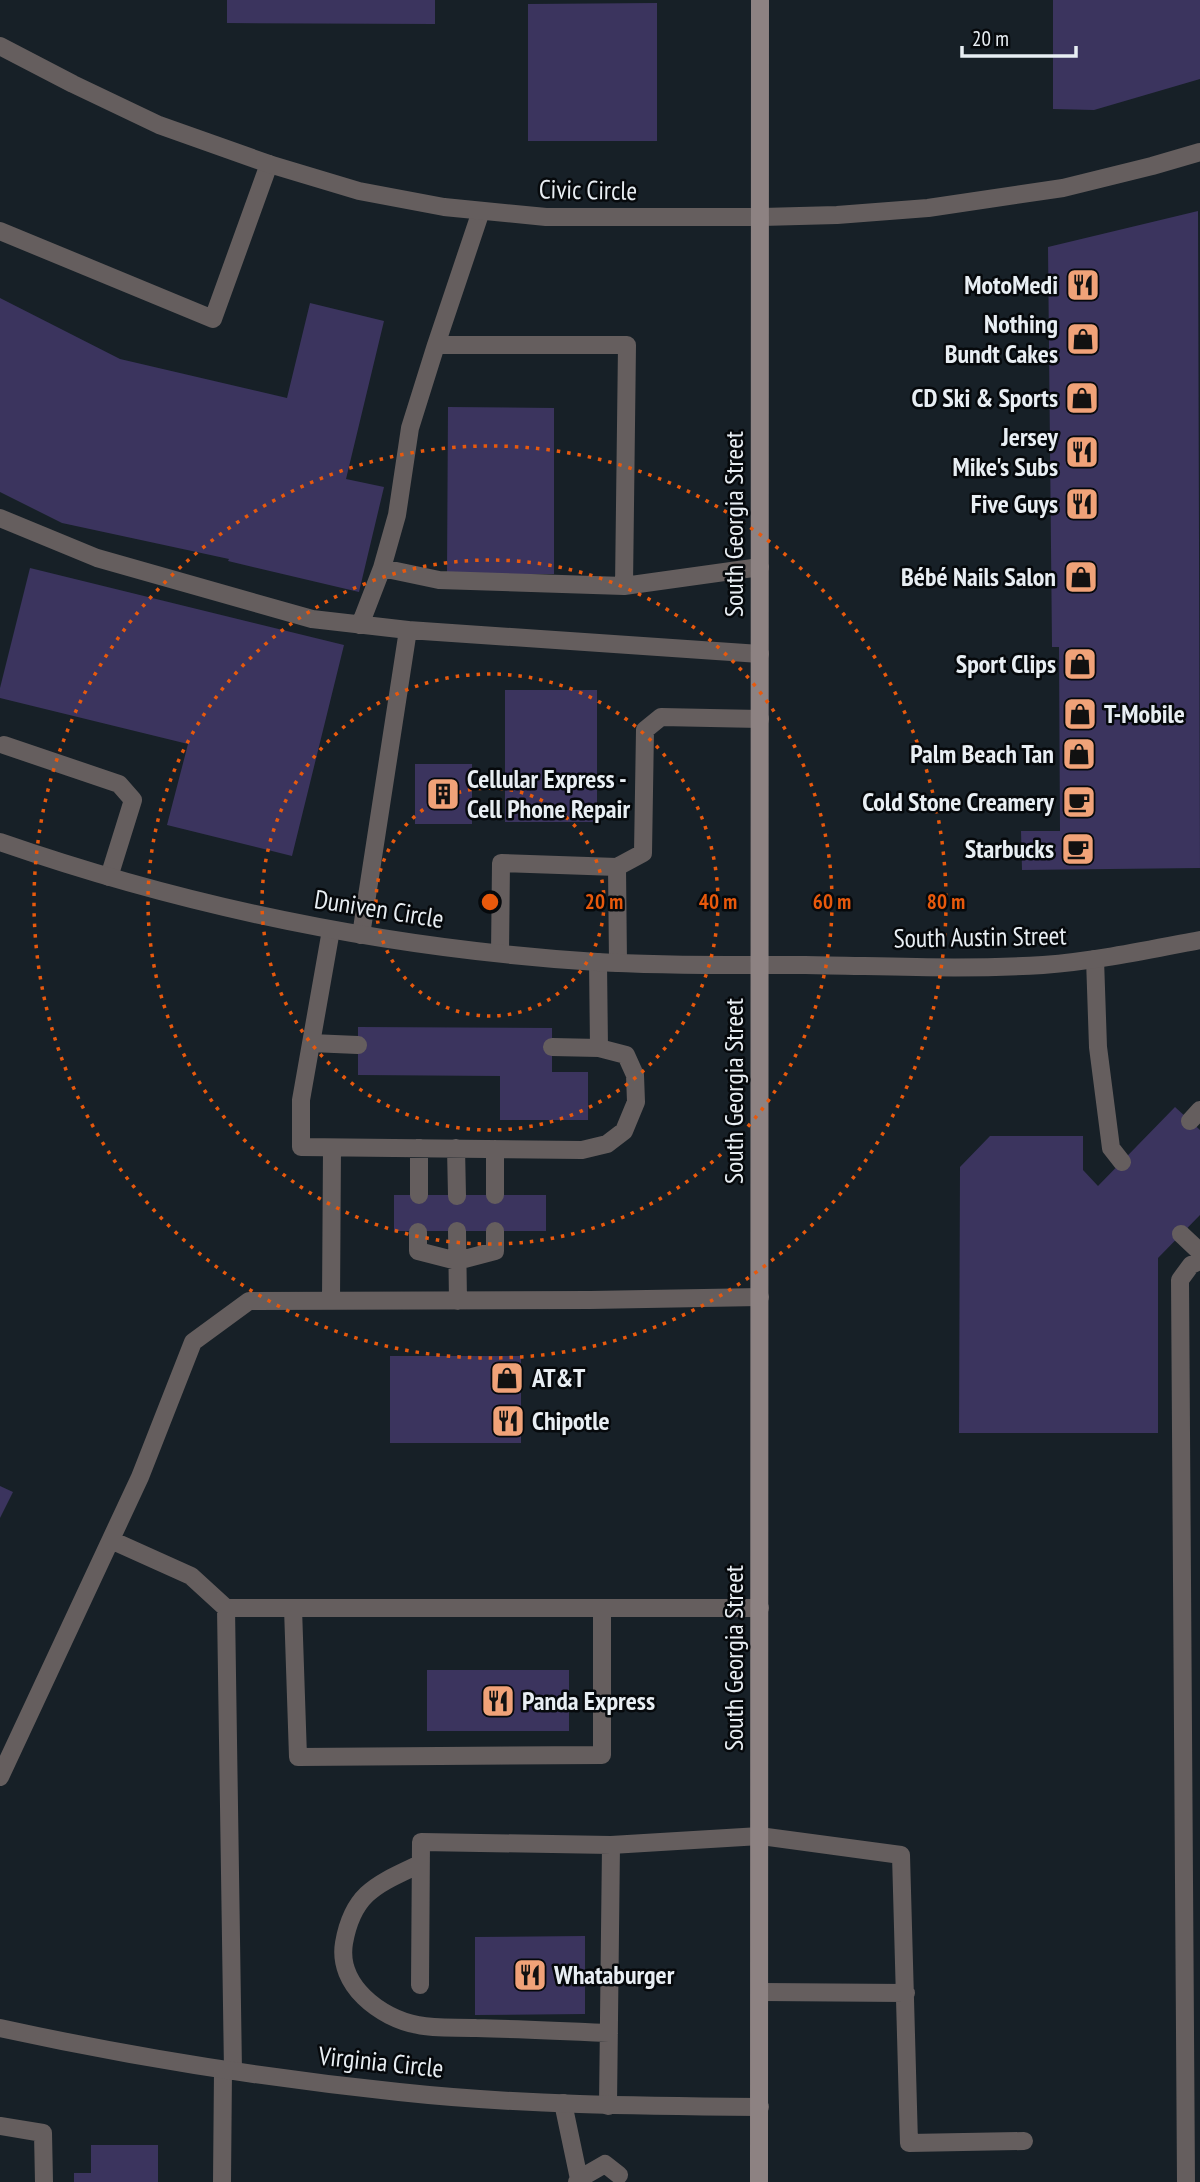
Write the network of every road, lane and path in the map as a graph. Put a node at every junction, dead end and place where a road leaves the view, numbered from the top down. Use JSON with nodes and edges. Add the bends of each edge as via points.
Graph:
{"nodes":[{"id":1,"x":760,"y":0,"type":"edge"},
{"id":2,"x":0,"y":46,"type":"edge"},
{"id":3,"x":1200,"y":152,"type":"edge"},
{"id":4,"x":269,"y":164,"type":"junction"},
{"id":5,"x":481,"y":211,"type":"junction"},
{"id":6,"x":761,"y":217,"type":"junction"},
{"id":7,"x":0,"y":231,"type":"edge"},
{"id":8,"x":436,"y":345,"type":"junction"},
{"id":9,"x":0,"y":519,"type":"edge"},
{"id":10,"x":760,"y":567,"type":"junction"},
{"id":11,"x":382,"y":568,"type":"junction"},
{"id":12,"x":624,"y":586,"type":"junction"},
{"id":13,"x":360,"y":625,"type":"junction"},
{"id":14,"x":408,"y":630,"type":"junction"},
{"id":15,"x":760,"y":654,"type":"junction"},
{"id":16,"x":760,"y":719,"type":"junction"},
{"id":17,"x":1,"y":748,"type":"edge"},
{"id":18,"x":0,"y":842,"type":"edge"},
{"id":19,"x":617,"y":867,"type":"junction"},
{"id":20,"x":109,"y":877,"type":"junction"},
{"id":21,"x":331,"y":930,"type":"junction"},
{"id":22,"x":361,"y":935,"type":"junction"},
{"id":23,"x":1200,"y":940,"type":"edge"},
{"id":24,"x":500,"y":953,"type":"junction"},
{"id":25,"x":1095,"y":959,"type":"junction"},
{"id":26,"x":598,"y":962,"type":"junction"},
{"id":27,"x":618,"y":962,"type":"junction"},
{"id":28,"x":760,"y":965,"type":"junction"},
{"id":29,"x":311,"y":1043,"type":"junction"},
{"id":30,"x":358,"y":1045,"type":"dead end"},
{"id":31,"x":552,"y":1047,"type":"dead end"},
{"id":32,"x":599,"y":1048,"type":"junction"},
{"id":33,"x":332,"y":1148,"type":"junction"},
{"id":34,"x":419,"y":1148,"type":"junction"},
{"id":35,"x":456,"y":1148,"type":"junction"},
{"id":36,"x":495,"y":1149,"type":"junction"},
{"id":37,"x":1122,"y":1162,"type":"dead end"},
{"id":38,"x":419,"y":1195,"type":"dead end"},
{"id":39,"x":495,"y":1195,"type":"dead end"},
{"id":40,"x":457,"y":1196,"type":"dead end"},
{"id":41,"x":457,"y":1231,"type":"dead end"},
{"id":42,"x":495,"y":1231,"type":"dead end"},
{"id":43,"x":418,"y":1232,"type":"dead end"},
{"id":44,"x":1181,"y":1234,"type":"dead end"},
{"id":45,"x":1200,"y":1252,"type":"edge"},
{"id":46,"x":457,"y":1261,"type":"junction"},
{"id":47,"x":1200,"y":1261,"type":"edge"},
{"id":48,"x":760,"y":1297,"type":"junction"},
{"id":49,"x":331,"y":1301,"type":"junction"},
{"id":50,"x":458,"y":1301,"type":"junction"},
{"id":51,"x":111,"y":1540,"type":"junction"},
{"id":52,"x":226,"y":1608,"type":"junction"},
{"id":53,"x":293,"y":1608,"type":"junction"},
{"id":54,"x":602,"y":1608,"type":"junction"},
{"id":55,"x":760,"y":1608,"type":"junction"},
{"id":56,"x":0,"y":1777,"type":"edge"},
{"id":57,"x":760,"y":1836,"type":"junction"},
{"id":58,"x":611,"y":1844,"type":"junction"},
{"id":59,"x":420,"y":1864,"type":"junction"},
{"id":60,"x":419,"y":1985,"type":"dead end"},
{"id":61,"x":760,"y":1992,"type":"junction"},
{"id":62,"x":905,"y":1993,"type":"junction"},
{"id":63,"x":0,"y":2028,"type":"edge"},
{"id":64,"x":609,"y":2033,"type":"junction"},
{"id":65,"x":228,"y":2070,"type":"junction"},
{"id":66,"x":563,"y":2103,"type":"junction"},
{"id":67,"x":608,"y":2106,"type":"junction"},
{"id":68,"x":760,"y":2107,"type":"junction"},
{"id":69,"x":0,"y":2126,"type":"edge"},
{"id":70,"x":1024,"y":2141,"type":"dead end"},
{"id":71,"x":619,"y":2175,"type":"dead end"},
{"id":72,"x":579,"y":2181,"type":"edge"},
{"id":73,"x":44,"y":2182,"type":"edge"},
{"id":74,"x":222,"y":2182,"type":"edge"},
{"id":75,"x":759,"y":2182,"type":"edge"},
{"id":76,"x":1186,"y":2182,"type":"edge"}],
"edges":[{"from":1,"to":6,"type":"main road","name":"South Georgia Street"},
{"from":2,"to":4,"type":"street","name":"Civic Circle","via":[[159,125]]},
{"from":3,"to":6,"type":"street","name":"Civic Circle","via":[[1063,188],[989,201]]},
{"from":4,"to":5,"type":"street","name":"Civic Circle","via":[[359,191]]},
{"from":4,"to":7,"type":"street","via":[[213,319]]},
{"from":5,"to":6,"type":"street","name":"Civic Circle","via":[[546,217]]},
{"from":5,"to":8,"type":"street"},
{"from":6,"to":10,"type":"main road","name":"South Georgia Street"},
{"from":8,"to":11,"type":"street","via":[[410,428],[397,515]]},
{"from":8,"to":12,"type":"street","via":[[627,345]]},
{"from":9,"to":13,"type":"street","via":[[97,558],[312,620]]},
{"from":10,"to":12,"type":"street"},
{"from":10,"to":15,"type":"main road","name":"South Georgia Street"},
{"from":11,"to":12,"type":"street","via":[[439,580]]},
{"from":11,"to":13,"type":"street"},
{"from":13,"to":14,"type":"street"},
{"from":14,"to":15,"type":"street"},
{"from":14,"to":22,"type":"street"},
{"from":15,"to":16,"type":"main road","name":"South Georgia Street"},
{"from":16,"to":19,"type":"street","via":[[661,717],[645,730],[643,853]]},
{"from":16,"to":28,"type":"main road","name":"South Georgia Street"},
{"from":17,"to":20,"type":"street","via":[[119,784],[133,800]]},
{"from":18,"to":20,"type":"street","name":"Duniven Circle"},
{"from":19,"to":24,"type":"street","via":[[501,863]]},
{"from":19,"to":27,"type":"street"},
{"from":20,"to":21,"type":"street","name":"Duniven Circle"},
{"from":21,"to":22,"type":"street","name":"Duniven Circle"},
{"from":21,"to":29,"type":"street"},
{"from":22,"to":24,"type":"street","name":"Duniven Circle"},
{"from":23,"to":25,"type":"street","name":"South Austin Street"},
{"from":24,"to":26,"type":"street","name":"Duniven Circle"},
{"from":25,"to":28,"type":"street","name":"South Austin Street","via":[[994,967]]},
{"from":25,"to":37,"type":"street","via":[[1098,1047],[1111,1148]]},
{"from":26,"to":27,"type":"street","name":"Duniven Circle"},
{"from":26,"to":32,"type":"street"},
{"from":27,"to":28,"type":"street","name":"Duniven Circle"},
{"from":28,"to":48,"type":"main road","name":"South Georgia Street"},
{"from":29,"to":30,"type":"street"},
{"from":29,"to":33,"type":"street","via":[[301,1100],[301,1147]]},
{"from":31,"to":32,"type":"street"},
{"from":32,"to":36,"type":"street","via":[[626,1055],[635,1075],[636,1102],[624,1131],[607,1144],[582,1150]]},
{"from":33,"to":34,"type":"street"},
{"from":33,"to":49,"type":"street"},
{"from":34,"to":35,"type":"street"},
{"from":34,"to":38,"type":"street"},
{"from":35,"to":36,"type":"street"},
{"from":35,"to":40,"type":"street"},
{"from":36,"to":39,"type":"street"},
{"from":41,"to":46,"type":"street"},
{"from":42,"to":46,"type":"street","via":[[495,1251]]},
{"from":43,"to":46,"type":"street","via":[[418,1251]]},
{"from":44,"to":45,"type":"street"},
{"from":46,"to":50,"type":"street"},
{"from":47,"to":76,"type":"street","via":[[1180,1280]]},
{"from":48,"to":50,"type":"street"},
{"from":48,"to":55,"type":"main road","name":"South Georgia Street"},
{"from":49,"to":50,"type":"street"},
{"from":49,"to":51,"type":"street","via":[[249,1301],[193,1342]]},
{"from":51,"to":52,"type":"street","via":[[191,1576]]},
{"from":51,"to":56,"type":"street"},
{"from":52,"to":53,"type":"street"},
{"from":52,"to":65,"type":"street"},
{"from":53,"to":54,"type":"street"},
{"from":53,"to":54,"type":"street","via":[[298,1757],[602,1755]]},
{"from":54,"to":55,"type":"street"},
{"from":55,"to":57,"type":"main road","name":"South Georgia Street"},
{"from":57,"to":58,"type":"street"},
{"from":57,"to":61,"type":"main road","name":"South Georgia Street"},
{"from":57,"to":62,"type":"street","via":[[901,1855]]},
{"from":58,"to":59,"type":"street","via":[[421,1842]]},
{"from":58,"to":64,"type":"street"},
{"from":59,"to":60,"type":"street"},
{"from":59,"to":64,"type":"street","via":[[387,1879],[360,1899],[348,1923],[343,1948],[347,1975],[371,2006],[417,2025]]},
{"from":61,"to":62,"type":"street"},
{"from":61,"to":68,"type":"main road","name":"South Georgia Street"},
{"from":62,"to":70,"type":"street","via":[[909,2143]]},
{"from":63,"to":65,"type":"street","name":"Virginia Circle"},
{"from":64,"to":67,"type":"street"},
{"from":65,"to":66,"type":"street","name":"Virginia Circle","via":[[400,2092]]},
{"from":65,"to":74,"type":"street"},
{"from":66,"to":67,"type":"street","name":"Virginia Circle"},
{"from":66,"to":72,"type":"street"},
{"from":67,"to":68,"type":"street","name":"Virginia Circle"},
{"from":68,"to":75,"type":"main road","name":"South Georgia Street"},
{"from":69,"to":73,"type":"street","via":[[43,2133]]},
{"from":71,"to":72,"type":"street","via":[[605,2164]]}]}
